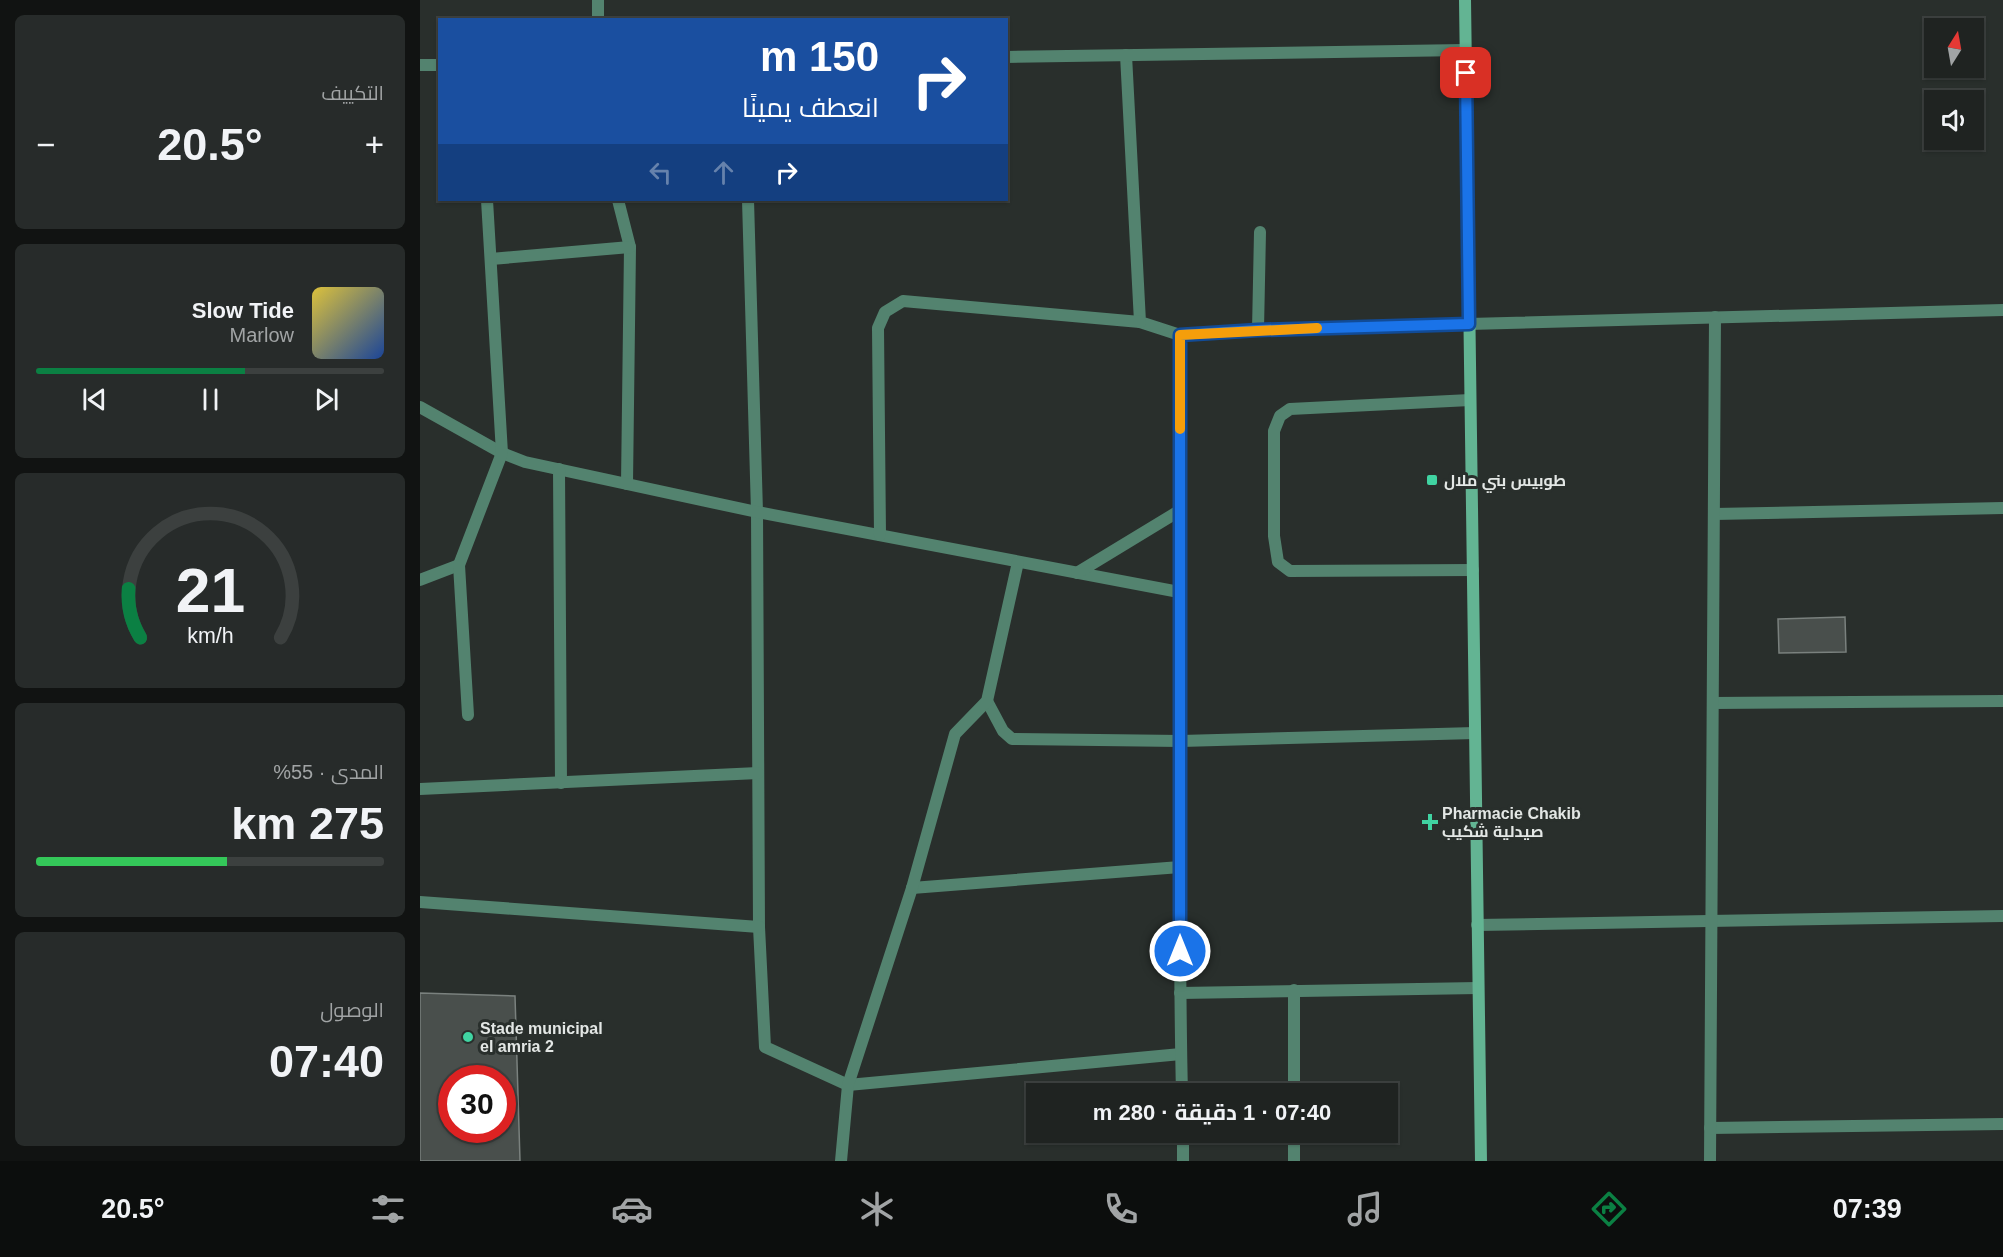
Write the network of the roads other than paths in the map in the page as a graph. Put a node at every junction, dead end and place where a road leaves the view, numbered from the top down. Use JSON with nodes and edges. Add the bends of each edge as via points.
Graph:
{"nodes":[{"id":1,"x":598,"y":0,"type":"edge"},
{"id":2,"x":1464,"y":0,"type":"edge"},
{"id":3,"x":598,"y":18,"type":"edge"},
{"id":4,"x":1465,"y":50,"type":"junction"},
{"id":5,"x":1126,"y":55,"type":"junction"},
{"id":6,"x":1008,"y":57,"type":"edge"},
{"id":7,"x":420,"y":65,"type":"edge"},
{"id":8,"x":438,"y":65,"type":"edge"},
{"id":9,"x":487,"y":201,"type":"edge"},
{"id":10,"x":618,"y":201,"type":"edge"},
{"id":11,"x":748,"y":201,"type":"edge"},
{"id":12,"x":1260,"y":232,"type":"dead end"},
{"id":13,"x":630,"y":247,"type":"junction"},
{"id":14,"x":491,"y":259,"type":"junction"},
{"id":15,"x":2003,"y":310,"type":"edge"},
{"id":16,"x":1715,"y":317,"type":"junction"},
{"id":17,"x":1140,"y":322,"type":"junction"},
{"id":18,"x":1469,"y":324,"type":"junction"},
{"id":19,"x":1258,"y":330,"type":"junction"},
{"id":20,"x":1180,"y":335,"type":"junction"},
{"id":21,"x":1470,"y":400,"type":"junction"},
{"id":22,"x":420,"y":407,"type":"edge"},
{"id":23,"x":502,"y":453,"type":"junction"},
{"id":24,"x":559,"y":469,"type":"junction"},
{"id":25,"x":627,"y":484,"type":"junction"},
{"id":26,"x":2003,"y":508,"type":"edge"},
{"id":27,"x":1179,"y":511,"type":"junction"},
{"id":28,"x":757,"y":512,"type":"junction"},
{"id":29,"x":1714,"y":514,"type":"junction"},
{"id":30,"x":880,"y":535,"type":"junction"},
{"id":31,"x":1018,"y":562,"type":"junction"},
{"id":32,"x":459,"y":565,"type":"junction"},
{"id":33,"x":1473,"y":570,"type":"junction"},
{"id":34,"x":1077,"y":573,"type":"junction"},
{"id":35,"x":420,"y":580,"type":"edge"},
{"id":36,"x":1179,"y":591,"type":"junction"},
{"id":37,"x":987,"y":701,"type":"junction"},
{"id":38,"x":2003,"y":701,"type":"edge"},
{"id":39,"x":1713,"y":703,"type":"junction"},
{"id":40,"x":468,"y":715,"type":"dead end"},
{"id":41,"x":1475,"y":733,"type":"junction"},
{"id":42,"x":1181,"y":741,"type":"junction"},
{"id":43,"x":758,"y":773,"type":"junction"},
{"id":44,"x":561,"y":783,"type":"junction"},
{"id":45,"x":420,"y":789,"type":"edge"},
{"id":46,"x":1180,"y":867,"type":"junction"},
{"id":47,"x":912,"y":888,"type":"junction"},
{"id":48,"x":420,"y":902,"type":"edge"},
{"id":49,"x":2003,"y":916,"type":"edge"},
{"id":50,"x":1712,"y":921,"type":"junction"},
{"id":51,"x":1478,"y":925,"type":"junction"},
{"id":52,"x":759,"y":927,"type":"junction"},
{"id":53,"x":1478,"y":988,"type":"junction"},
{"id":54,"x":1294,"y":990,"type":"junction"},
{"id":55,"x":1180,"y":993,"type":"junction"},
{"id":56,"x":1181,"y":1053,"type":"junction"},
{"id":57,"x":1182,"y":1083,"type":"edge"},
{"id":58,"x":1294,"y":1083,"type":"edge"},
{"id":59,"x":848,"y":1085,"type":"junction"},
{"id":60,"x":2003,"y":1124,"type":"edge"},
{"id":61,"x":1710,"y":1128,"type":"junction"},
{"id":62,"x":1183,"y":1143,"type":"edge"},
{"id":63,"x":1294,"y":1143,"type":"edge"},
{"id":64,"x":841,"y":1161,"type":"edge"},
{"id":65,"x":1183,"y":1161,"type":"edge"},
{"id":66,"x":1294,"y":1161,"type":"edge"},
{"id":67,"x":1481,"y":1161,"type":"edge"},
{"id":68,"x":1710,"y":1161,"type":"edge"}],
"edges":[{"from":1,"to":3,"type":"street"},
{"from":2,"to":4,"type":"main road"},
{"from":4,"to":5,"type":"street"},
{"from":4,"to":18,"type":"main road"},
{"from":5,"to":6,"type":"street"},
{"from":5,"to":17,"type":"street"},
{"from":7,"to":8,"type":"street"},
{"from":9,"to":14,"type":"street"},
{"from":10,"to":13,"type":"street"},
{"from":11,"to":28,"type":"street"},
{"from":12,"to":19,"type":"street"},
{"from":13,"to":14,"type":"street"},
{"from":13,"to":25,"type":"street"},
{"from":14,"to":23,"type":"street"},
{"from":15,"to":16,"type":"street"},
{"from":16,"to":18,"type":"street"},
{"from":16,"to":29,"type":"street"},
{"from":17,"to":20,"type":"street"},
{"from":17,"to":30,"type":"street","via":[[903,302],[885,312],[878,327]]},
{"from":18,"to":19,"type":"street"},
{"from":18,"to":21,"type":"main road"},
{"from":19,"to":20,"type":"street"},
{"from":20,"to":27,"type":"street"},
{"from":21,"to":33,"type":"main road"},
{"from":21,"to":33,"type":"street","via":[[1290,409],[1280,416],[1274,431],[1274,536],[1278,562],[1290,571]]},
{"from":22,"to":23,"type":"street"},
{"from":23,"to":24,"type":"street"},
{"from":23,"to":32,"type":"street"},
{"from":24,"to":25,"type":"street"},
{"from":24,"to":44,"type":"street"},
{"from":25,"to":28,"type":"street"},
{"from":26,"to":29,"type":"street"},
{"from":27,"to":34,"type":"street"},
{"from":27,"to":36,"type":"street"},
{"from":28,"to":30,"type":"street"},
{"from":28,"to":43,"type":"street"},
{"from":29,"to":39,"type":"street"},
{"from":30,"to":31,"type":"street"},
{"from":31,"to":34,"type":"street"},
{"from":31,"to":37,"type":"street"},
{"from":32,"to":35,"type":"street"},
{"from":32,"to":40,"type":"street"},
{"from":33,"to":41,"type":"main road"},
{"from":34,"to":36,"type":"street"},
{"from":36,"to":42,"type":"street"},
{"from":37,"to":42,"type":"street","via":[[1012,739]]},
{"from":37,"to":47,"type":"street","via":[[955,734]]},
{"from":38,"to":39,"type":"street"},
{"from":39,"to":50,"type":"street"},
{"from":41,"to":42,"type":"street"},
{"from":41,"to":51,"type":"main road"},
{"from":42,"to":46,"type":"street"},
{"from":43,"to":44,"type":"street"},
{"from":43,"to":52,"type":"street"},
{"from":44,"to":45,"type":"street"},
{"from":46,"to":47,"type":"street"},
{"from":46,"to":55,"type":"street"},
{"from":47,"to":59,"type":"street"},
{"from":48,"to":52,"type":"street"},
{"from":49,"to":50,"type":"street"},
{"from":50,"to":51,"type":"street"},
{"from":50,"to":61,"type":"street"},
{"from":51,"to":53,"type":"main road"},
{"from":52,"to":59,"type":"street","via":[[765,1047]]},
{"from":53,"to":54,"type":"street"},
{"from":53,"to":67,"type":"main road"},
{"from":54,"to":55,"type":"street"},
{"from":54,"to":58,"type":"street"},
{"from":55,"to":56,"type":"street"},
{"from":56,"to":57,"type":"street"},
{"from":56,"to":59,"type":"street"},
{"from":59,"to":64,"type":"street"},
{"from":60,"to":61,"type":"street"},
{"from":61,"to":68,"type":"street"},
{"from":62,"to":65,"type":"street"},
{"from":63,"to":66,"type":"street"}]}
